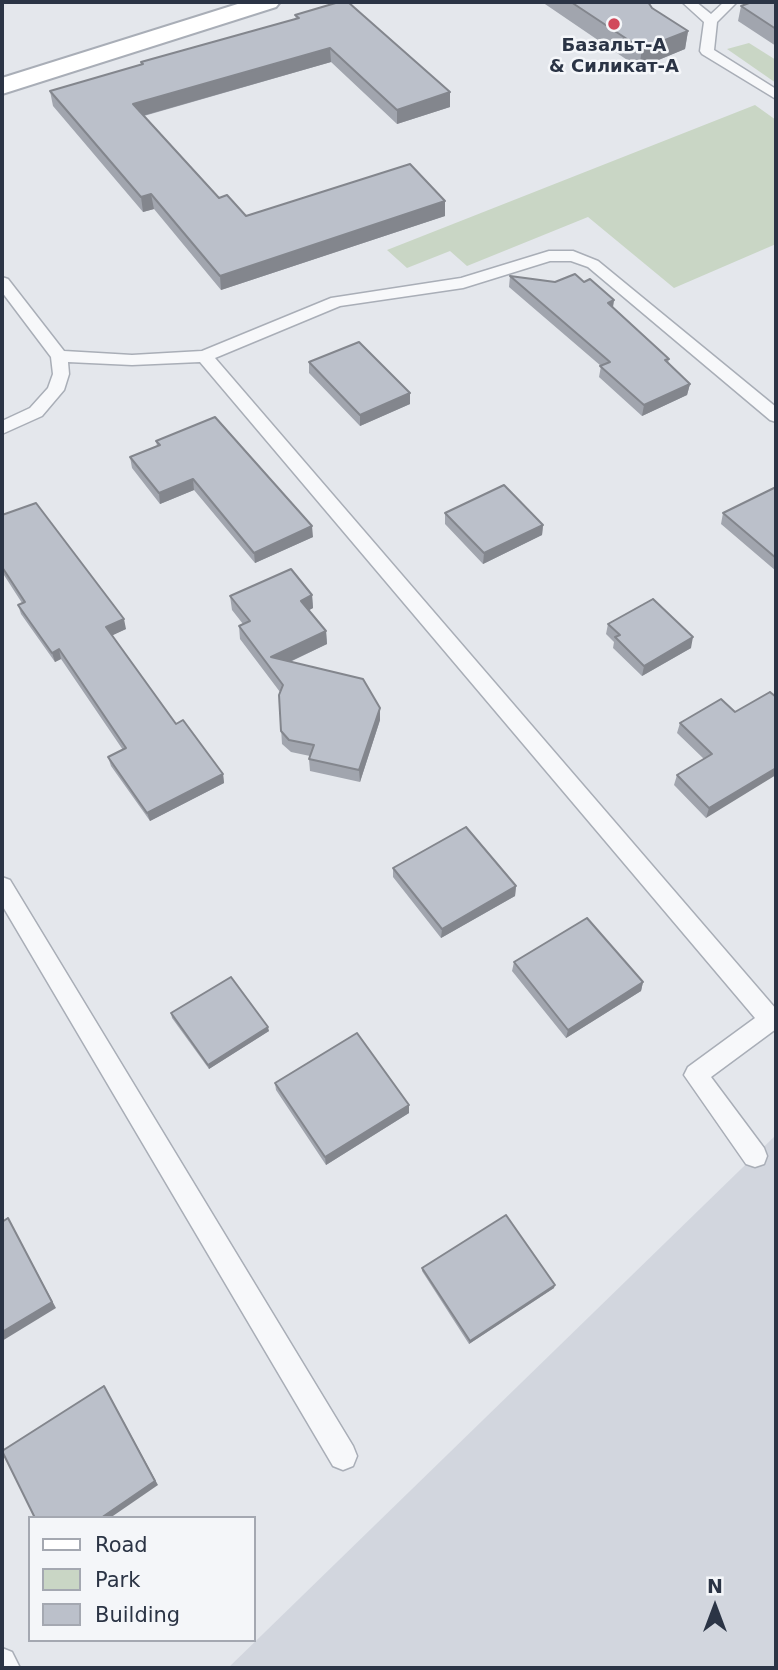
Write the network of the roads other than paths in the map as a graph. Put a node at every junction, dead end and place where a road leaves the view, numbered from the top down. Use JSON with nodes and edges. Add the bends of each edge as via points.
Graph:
{"nodes":[{"id":1,"x":688,"y":2,"type":"edge"},
{"id":2,"x":731,"y":2,"type":"edge"},
{"id":3,"x":258,"y":3,"type":"edge"},
{"id":4,"x":711,"y":21,"type":"junction"},
{"id":5,"x":2,"y":86,"type":"edge"},
{"id":6,"x":776,"y":95,"type":"edge"},
{"id":7,"x":2,"y":282,"type":"edge"},
{"id":8,"x":59,"y":356,"type":"junction"},
{"id":9,"x":204,"y":356,"type":"junction"},
{"id":10,"x":776,"y":416,"type":"edge"},
{"id":11,"x":2,"y":428,"type":"edge"},
{"id":12,"x":2,"y":886,"type":"edge"},
{"id":13,"x":755,"y":1156,"type":"dead end"},
{"id":14,"x":344,"y":1456,"type":"dead end"},
{"id":15,"x":2,"y":1662,"type":"edge"},
{"id":16,"x":6,"y":1668,"type":"edge"}],
"edges":[{"from":1,"to":4,"type":"lane"},
{"from":2,"to":4,"type":"lane"},
{"from":3,"to":5,"type":"main road"},
{"from":4,"to":6,"type":"lane","via":[[707,51]]},
{"from":7,"to":8,"type":"lane"},
{"from":8,"to":9,"type":"lane","via":[[132,360]]},
{"from":8,"to":11,"type":"lane","via":[[61,374],[56,390],[36,412]]},
{"from":9,"to":10,"type":"lane","via":[[337,302],[463,283],[549,256],[573,256],[593,264]]},
{"from":9,"to":13,"type":"lane","via":[[771,1020],[696,1075]]},
{"from":12,"to":14,"type":"lane"},
{"from":15,"to":16,"type":"lane"}]}
